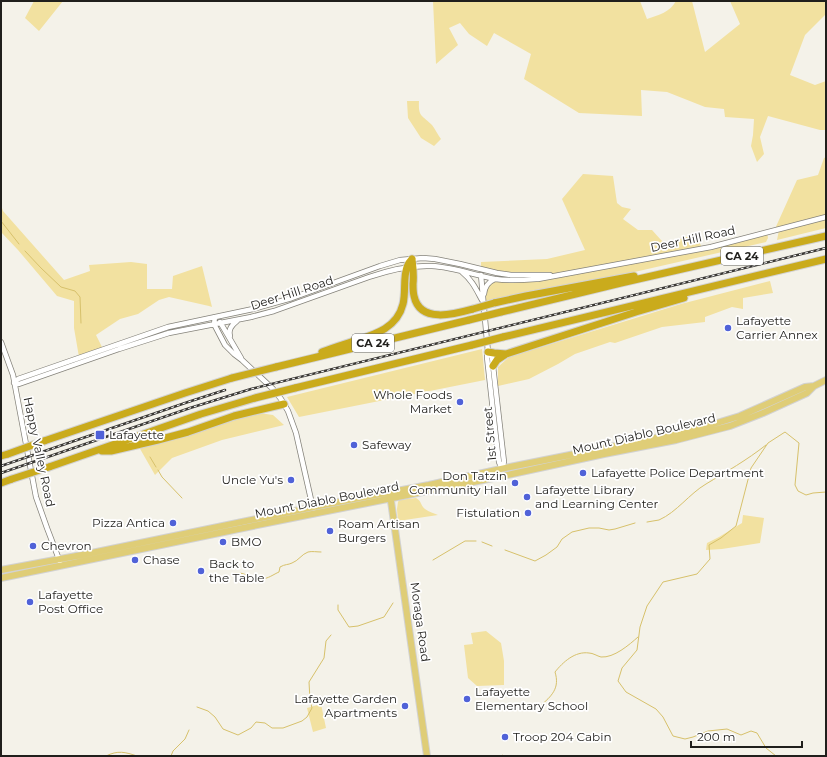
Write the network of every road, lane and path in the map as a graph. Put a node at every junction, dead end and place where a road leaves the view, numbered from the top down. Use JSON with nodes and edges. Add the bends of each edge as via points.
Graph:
{"nodes":[{"id":1,"x":826,"y":217,"type":"edge"},
{"id":2,"x":826,"y":236,"type":"edge"},
{"id":3,"x":826,"y":259,"type":"edge"},
{"id":4,"x":411,"y":264,"type":"junction"},
{"id":5,"x":481,"y":269,"type":"junction"},
{"id":6,"x":684,"y":269,"type":"junction"},
{"id":7,"x":460,"y":271,"type":"junction"},
{"id":8,"x":562,"y":274,"type":"junction"},
{"id":9,"x":481,"y":275,"type":"junction"},
{"id":10,"x":495,"y":279,"type":"junction"},
{"id":11,"x":729,"y":283,"type":"junction"},
{"id":12,"x":483,"y":301,"type":"junction"},
{"id":13,"x":215,"y":317,"type":"junction"},
{"id":14,"x":238,"y":320,"type":"junction"},
{"id":15,"x":221,"y":323,"type":"junction"},
{"id":16,"x":214,"y":324,"type":"junction"},
{"id":17,"x":1,"y":342,"type":"edge"},
{"id":18,"x":233,"y":345,"type":"junction"},
{"id":19,"x":488,"y":352,"type":"junction"},
{"id":20,"x":506,"y":354,"type":"junction"},
{"id":21,"x":242,"y":360,"type":"junction"},
{"id":22,"x":494,"y":366,"type":"junction"},
{"id":23,"x":276,"y":367,"type":"junction"},
{"id":24,"x":826,"y":380,"type":"edge"},
{"id":25,"x":16,"y":381,"type":"junction"},
{"id":26,"x":814,"y":386,"type":"junction"},
{"id":27,"x":284,"y":404,"type":"junction"},
{"id":28,"x":495,"y":422,"type":"junction"},
{"id":29,"x":500,"y":432,"type":"junction"},
{"id":30,"x":92,"y":452,"type":"junction"},
{"id":31,"x":4,"y":455,"type":"edge"},
{"id":32,"x":502,"y":469,"type":"junction"},
{"id":33,"x":1,"y":483,"type":"edge"},
{"id":34,"x":390,"y":495,"type":"junction"},
{"id":35,"x":316,"y":510,"type":"junction"},
{"id":36,"x":148,"y":544,"type":"junction"},
{"id":37,"x":60,"y":562,"type":"junction"},
{"id":38,"x":1,"y":570,"type":"edge"},
{"id":39,"x":1,"y":578,"type":"edge"},
{"id":40,"x":428,"y":756,"type":"edge"}],
"edges":[{"from":1,"to":8,"type":"street","name":"Deer Hill Road","via":[[712,247]]},
{"from":2,"to":6,"type":"highway","number":"CA 24"},
{"from":3,"to":11,"type":"highway","number":"CA 24"},
{"from":4,"to":5,"type":"street","name":"Deer Hill Road","via":[[435,259]]},
{"from":4,"to":6,"type":"highway","bridge":true,"via":[[417,304],[428,313],[438,315],[526,296]]},
{"from":4,"to":7,"type":"street","name":"Deer Hill Road"},
{"from":4,"to":13,"type":"street","name":"Deer Hill Road","via":[[400,260],[292,298]]},
{"from":4,"to":14,"type":"street","name":"Deer Hill Road","via":[[274,312]]},
{"from":4,"to":23,"type":"highway","via":[[402,307],[389,326],[371,336]]},
{"from":5,"to":8,"type":"street","name":"Deer Hill Road","via":[[511,274]]},
{"from":5,"to":9,"type":"street","name":"1st Street"},
{"from":6,"to":23,"type":"highway","number":"CA 24","bridge":true},
{"from":7,"to":9,"type":"street","name":"Deer Hill Road"},
{"from":7,"to":12,"type":"street","via":[[469,278]]},
{"from":8,"to":10,"type":"street","name":"Deer Hill Road","via":[[538,280]]},
{"from":9,"to":10,"type":"street","name":"Deer Hill Road"},
{"from":9,"to":12,"type":"street","name":"1st Street"},
{"from":10,"to":12,"type":"street","via":[[487,285]]},
{"from":11,"to":20,"type":"highway"},
{"from":11,"to":30,"type":"highway","number":"CA 24","bridge":true,"via":[[255,398]]},
{"from":12,"to":19,"type":"street","name":"1st Street"},
{"from":13,"to":15,"type":"street"},
{"from":13,"to":16,"type":"street"},
{"from":13,"to":25,"type":"street","name":"Deer Hill Road","via":[[168,327]]},
{"from":14,"to":15,"type":"street","name":"Deer Hill Road"},
{"from":14,"to":18,"type":"street","via":[[232,324],[229,333]]},
{"from":15,"to":16,"type":"street","name":"Deer Hill Road"},
{"from":15,"to":18,"type":"street"},
{"from":16,"to":21,"type":"street","via":[[225,345]]},
{"from":16,"to":25,"type":"street","name":"Deer Hill Road","via":[[169,333],[19,384]]},
{"from":17,"to":25,"type":"street","name":"Happy Valley Road"},
{"from":18,"to":21,"type":"street"},
{"from":19,"to":20,"type":"highway"},
{"from":19,"to":22,"type":"street","name":"1st Street"},
{"from":19,"to":28,"type":"street","name":"1st Street"},
{"from":20,"to":22,"type":"highway","via":[[497,360]]},
{"from":21,"to":27,"type":"street","via":[[273,389]]},
{"from":22,"to":29,"type":"street","name":"1st Street"},
{"from":23,"to":31,"type":"highway","number":"CA 24","bridge":true,"via":[[188,391]]},
{"from":24,"to":26,"type":"main road","name":"Mount Diablo Boulevard"},
{"from":25,"to":37,"type":"street","name":"Happy Valley Road","via":[[34,488]]},
{"from":26,"to":32,"type":"main road","name":"Mount Diablo Boulevard","via":[[805,387],[740,416],[707,426]]},
{"from":26,"to":34,"type":"main road","name":"Mount Diablo Boulevard","via":[[807,393],[764,413],[709,432],[503,476]]},
{"from":27,"to":30,"type":"highway","via":[[234,416],[158,440],[111,451]]},
{"from":27,"to":35,"type":"street","via":[[294,425],[312,504]]},
{"from":28,"to":29,"type":"street"},
{"from":28,"to":32,"type":"street","name":"1st Street"},
{"from":29,"to":32,"type":"street","name":"1st Street","via":[[504,462]]},
{"from":30,"to":33,"type":"highway","number":"CA 24","bridge":true},
{"from":32,"to":34,"type":"main road","name":"Mount Diablo Boulevard"},
{"from":34,"to":35,"type":"main road","name":"Mount Diablo Boulevard"},
{"from":34,"to":40,"type":"main road","name":"Moraga Road"},
{"from":35,"to":36,"type":"main road","name":"Mount Diablo Boulevard"},
{"from":35,"to":36,"type":"main road","name":"Mount Diablo Boulevard","via":[[167,538]]},
{"from":36,"to":37,"type":"main road","name":"Mount Diablo Boulevard"},
{"from":36,"to":37,"type":"main road","name":"Mount Diablo Boulevard","via":[[131,551]]},
{"from":37,"to":38,"type":"main road","name":"Mount Diablo Boulevard"},
{"from":37,"to":39,"type":"main road","name":"Mount Diablo Boulevard"}]}
